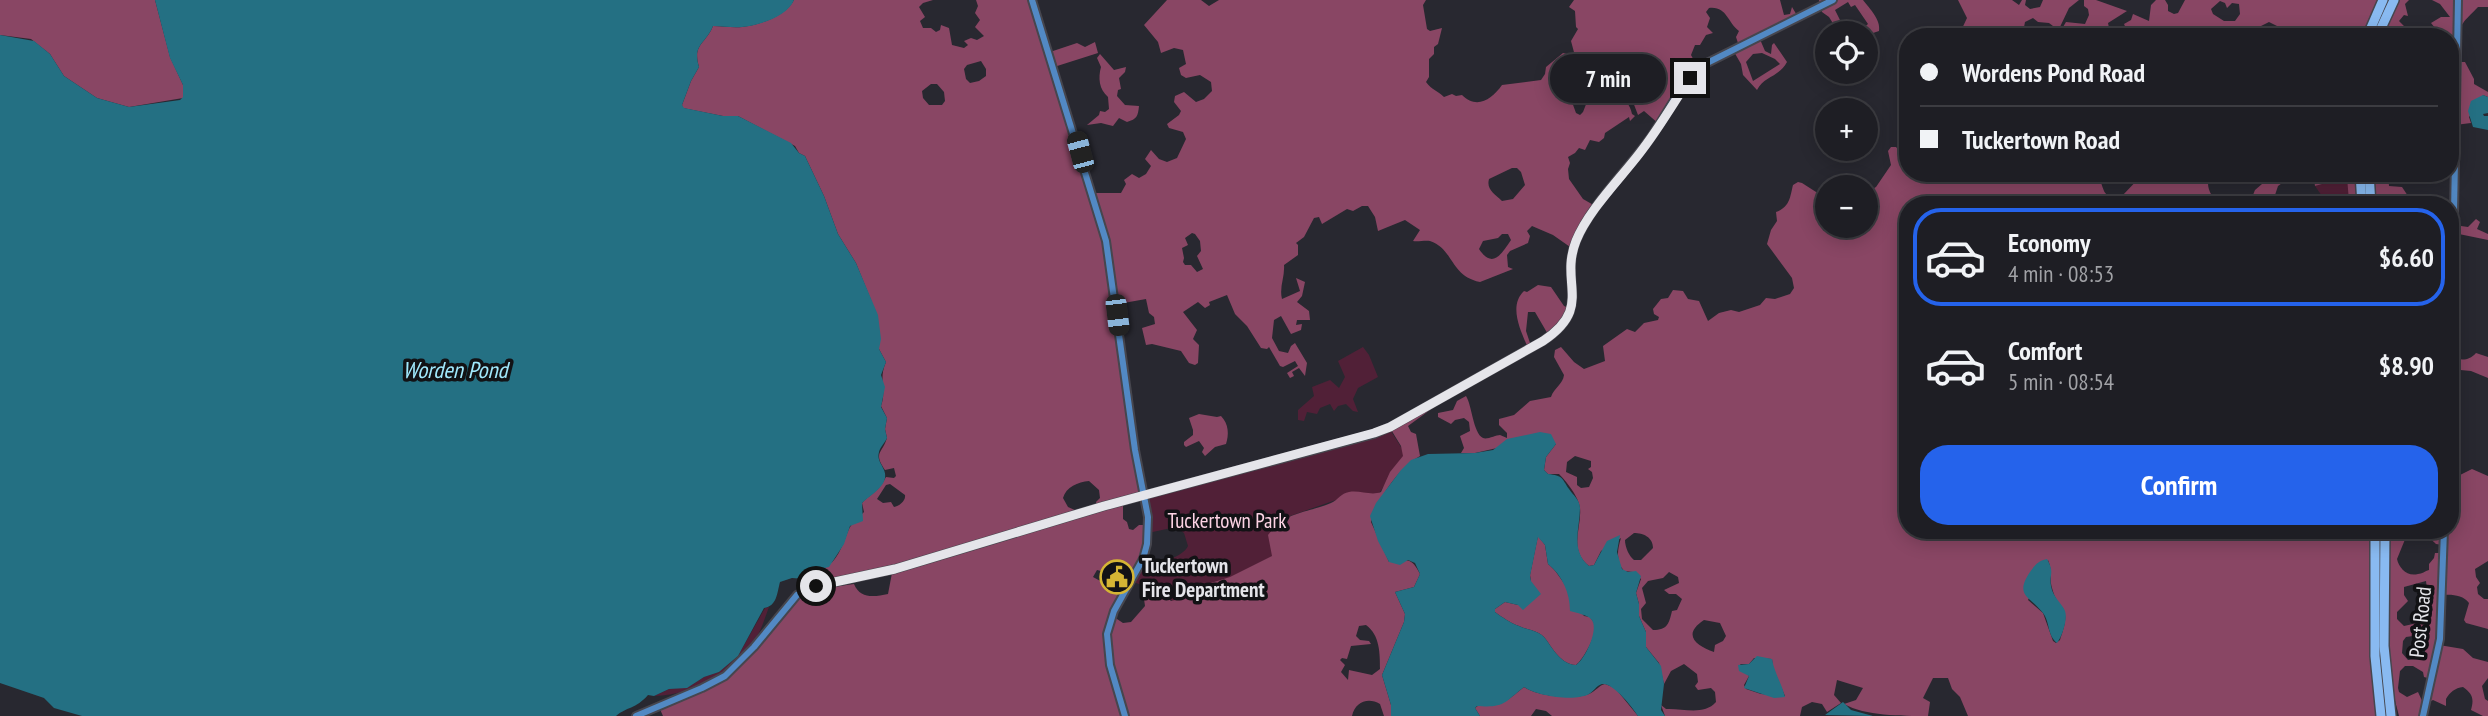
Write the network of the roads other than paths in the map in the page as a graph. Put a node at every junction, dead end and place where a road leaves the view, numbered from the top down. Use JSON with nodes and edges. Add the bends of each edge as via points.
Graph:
{"nodes":[{"id":1,"x":1032,"y":0,"type":"edge"},
{"id":2,"x":1833,"y":0,"type":"edge"},
{"id":3,"x":2383,"y":0,"type":"edge"},
{"id":4,"x":2394,"y":0,"type":"edge"},
{"id":5,"x":2458,"y":0,"type":"edge"},
{"id":6,"x":2371,"y":28,"type":"edge"},
{"id":7,"x":2381,"y":28,"type":"edge"},
{"id":8,"x":2458,"y":28,"type":"edge"},
{"id":9,"x":1145,"y":496,"type":"junction"},
{"id":10,"x":2375,"y":539,"type":"edge"},
{"id":11,"x":2385,"y":539,"type":"edge"},
{"id":12,"x":2444,"y":539,"type":"edge"},
{"id":13,"x":636,"y":716,"type":"edge"},
{"id":14,"x":1125,"y":716,"type":"edge"},
{"id":15,"x":2381,"y":716,"type":"edge"},
{"id":16,"x":2394,"y":716,"type":"edge"},
{"id":17,"x":2423,"y":716,"type":"edge"}],
"edges":[{"from":1,"to":9,"type":"street","via":[[1106,241]]},
{"from":2,"to":9,"type":"street","via":[[1707,63],[1690,78],[1580,233],[1572,257],[1570,312],[1552,335],[1376,433]]},
{"from":3,"to":6,"type":"highway"},
{"from":4,"to":7,"type":"highway"},
{"from":5,"to":8,"type":"street"},
{"from":9,"to":13,"type":"street","via":[[895,569],[807,589],[724,676]]},
{"from":9,"to":14,"type":"street","via":[[1146,549],[1112,616],[1107,638]]},
{"from":10,"to":15,"type":"highway","via":[[2374,645]]},
{"from":11,"to":16,"type":"highway","via":[[2384,646]]},
{"from":12,"to":17,"type":"street","name":"Post Road","via":[[2440,639]]}]}
